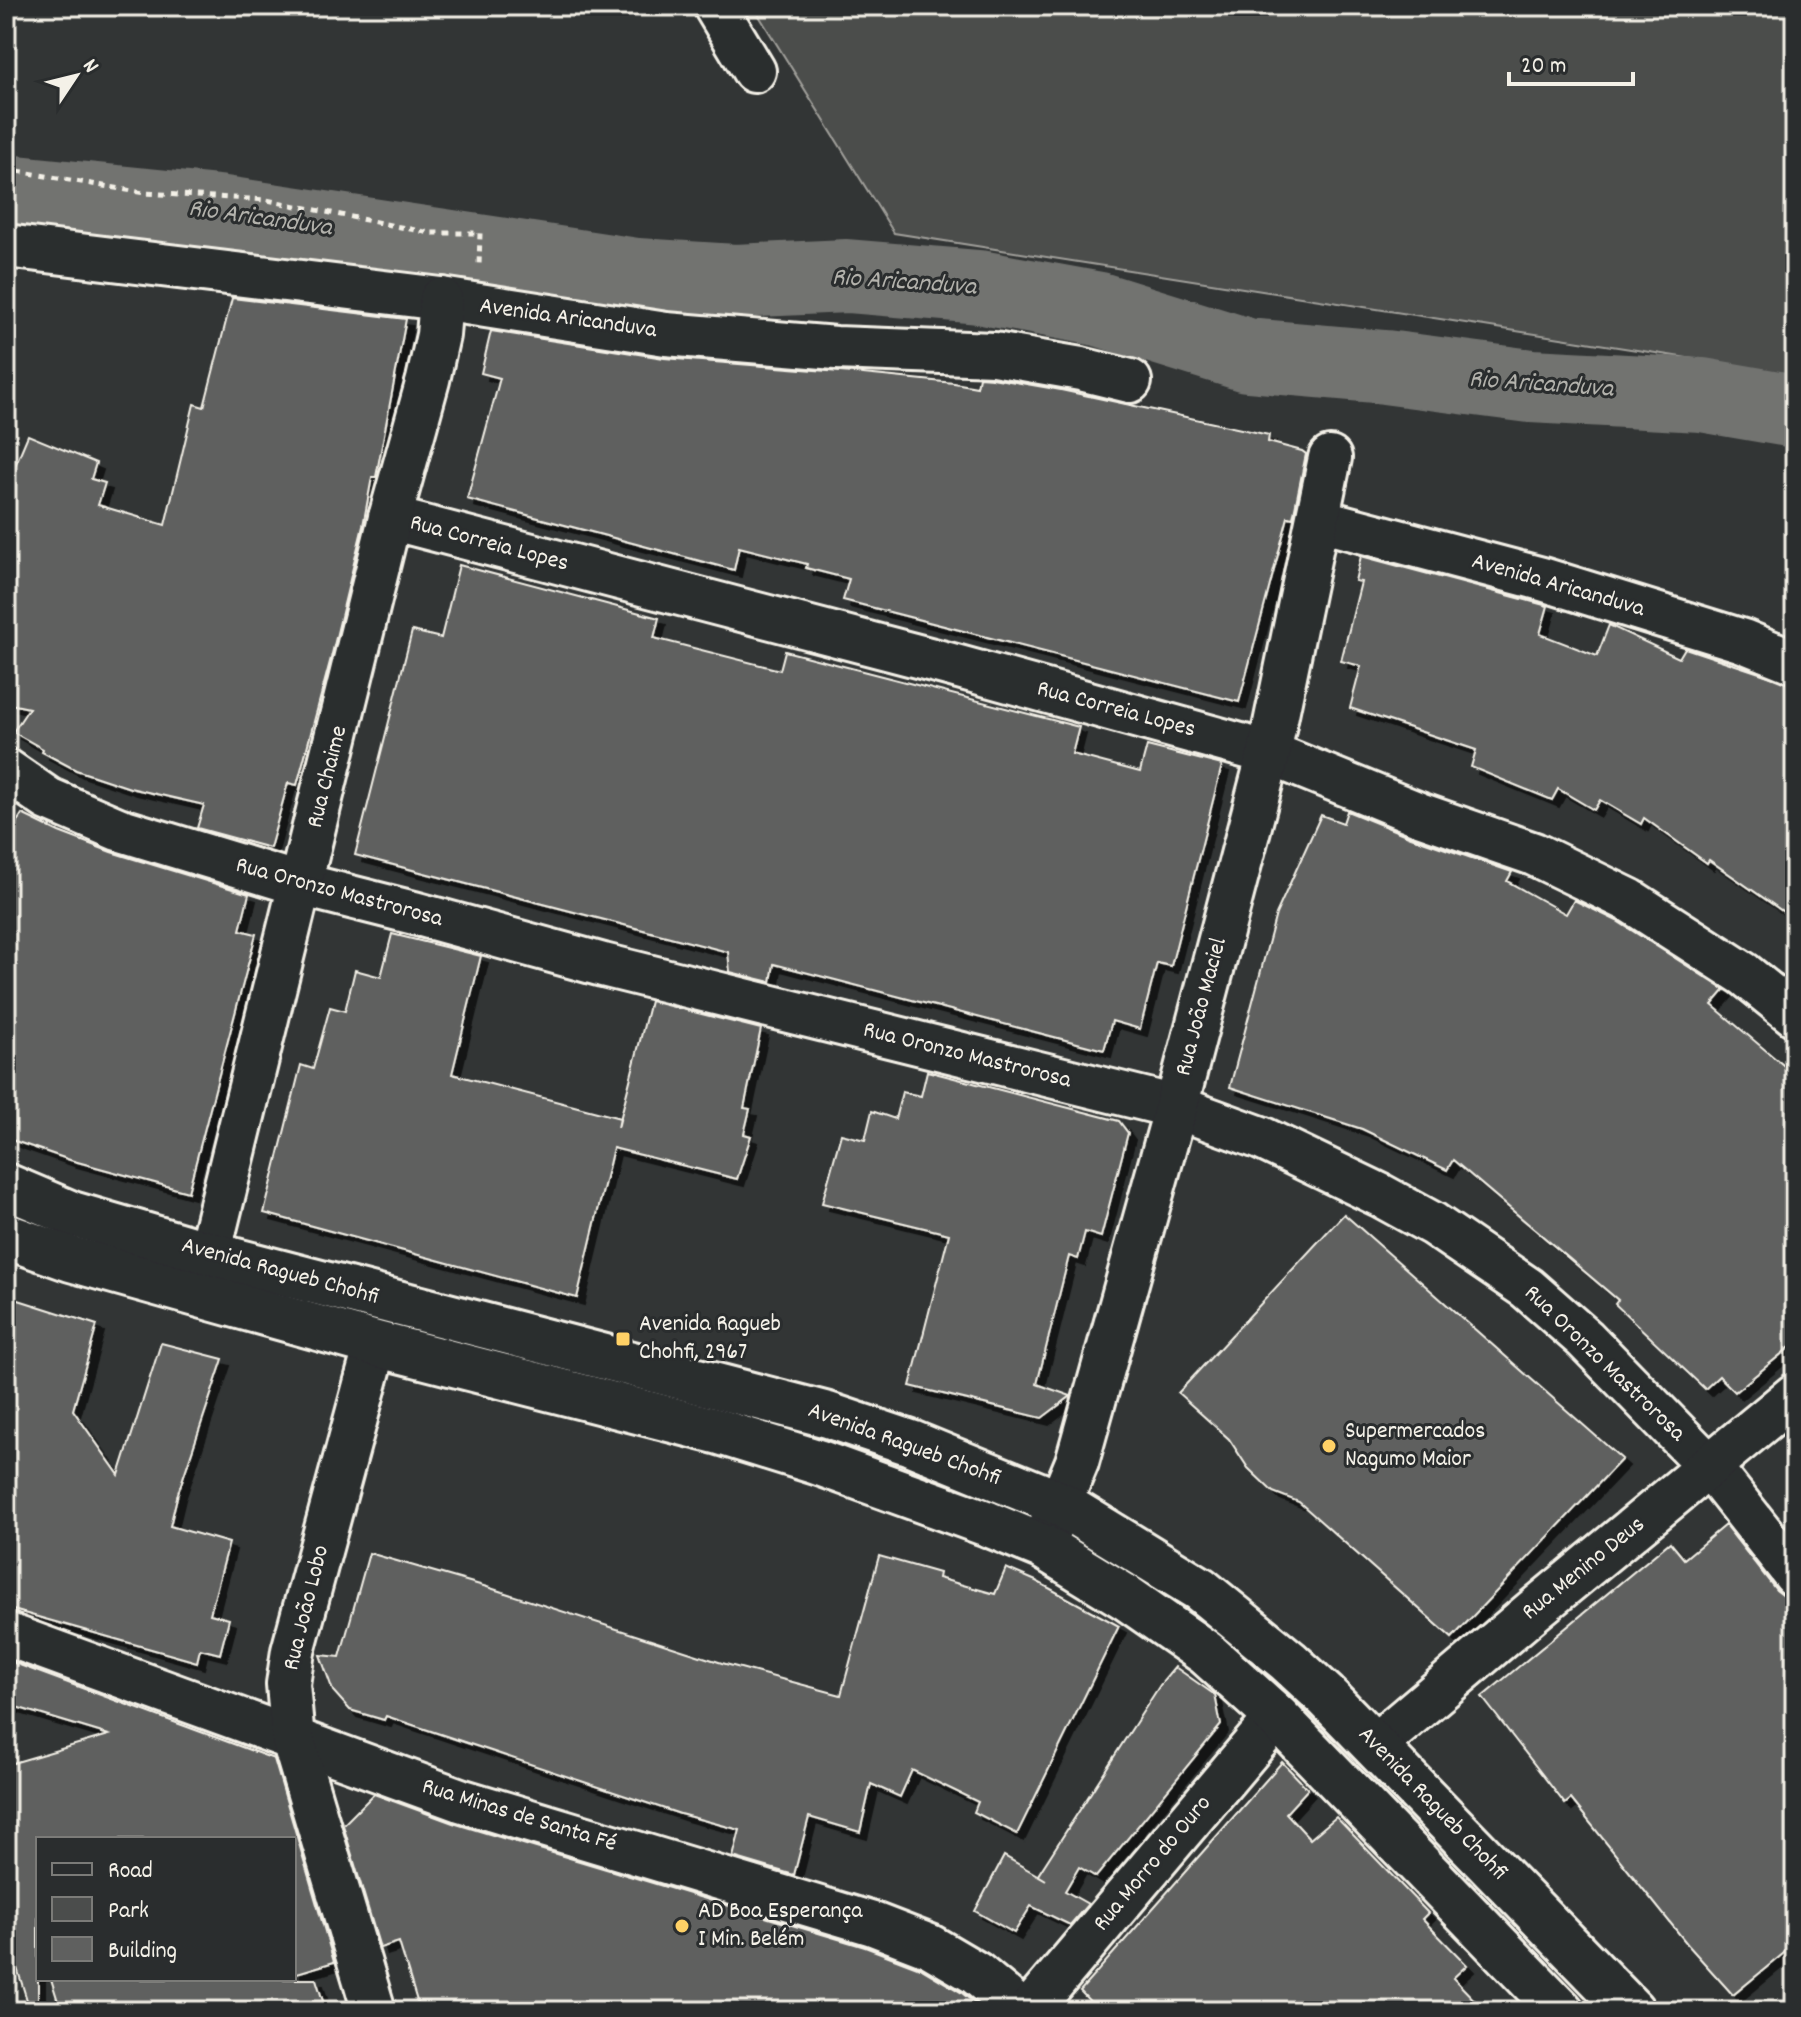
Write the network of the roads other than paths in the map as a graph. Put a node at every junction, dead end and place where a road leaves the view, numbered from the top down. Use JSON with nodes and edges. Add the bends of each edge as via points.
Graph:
{"nodes":[{"id":1,"x":715,"y":6,"type":"edge"},
{"id":2,"x":754,"y":71,"type":"dead end"},
{"id":3,"x":6,"y":246,"type":"edge"},
{"id":4,"x":441,"y":299,"type":"junction"},
{"id":5,"x":1130,"y":381,"type":"dead end"},
{"id":6,"x":1330,"y":458,"type":"dead end"},
{"id":7,"x":390,"y":518,"type":"junction"},
{"id":8,"x":1319,"y":520,"type":"junction"},
{"id":9,"x":1795,"y":662,"type":"edge"},
{"id":10,"x":1269,"y":753,"type":"junction"},
{"id":11,"x":6,"y":770,"type":"edge"},
{"id":12,"x":299,"y":884,"type":"junction"},
{"id":13,"x":1795,"y":1015,"type":"edge"},
{"id":14,"x":1176,"y":1107,"type":"junction"},
{"id":15,"x":6,"y":1186,"type":"edge"},
{"id":16,"x":6,"y":1236,"type":"edge"},
{"id":17,"x":209,"y":1254,"type":"junction"},
{"id":18,"x":376,"y":1344,"type":"junction"},
{"id":19,"x":1795,"y":1395,"type":"edge"},
{"id":20,"x":1709,"y":1466,"type":"junction"},
{"id":21,"x":1061,"y":1504,"type":"junction"},
{"id":22,"x":1042,"y":1546,"type":"junction"},
{"id":23,"x":1795,"y":1575,"type":"edge"},
{"id":24,"x":6,"y":1634,"type":"edge"},
{"id":25,"x":1277,"y":1717,"type":"junction"},
{"id":26,"x":293,"y":1740,"type":"junction"},
{"id":27,"x":1375,"y":1745,"type":"junction"},
{"id":28,"x":374,"y":2011,"type":"edge"},
{"id":29,"x":1022,"y":2011,"type":"edge"},
{"id":30,"x":1029,"y":2011,"type":"edge"},
{"id":31,"x":1561,"y":2011,"type":"edge"},
{"id":32,"x":1632,"y":2011,"type":"edge"}],
"edges":[{"from":1,"to":2,"type":"street"},
{"from":3,"to":4,"type":"street","name":"Avenida Aricanduva"},
{"from":4,"to":5,"type":"street","name":"Avenida Aricanduva","via":[[666,334],[994,354]]},
{"from":4,"to":7,"type":"street","name":"Rua Chaime","via":[[428,380]]},
{"from":6,"to":8,"type":"street","name":"Rua João Maciel"},
{"from":7,"to":10,"type":"street","name":"Rua Correia Lopes"},
{"from":7,"to":12,"type":"street","name":"Rua Chaime"},
{"from":8,"to":9,"type":"street","name":"Avenida Aricanduva","via":[[1542,579]]},
{"from":8,"to":10,"type":"street","name":"Rua João Maciel"},
{"from":10,"to":13,"type":"street","name":"Rua Correia Lopes","via":[[1534,854],[1629,900],[1744,974]]},
{"from":10,"to":14,"type":"street","name":"Rua João Maciel"},
{"from":11,"to":12,"type":"street","name":"Rua Oronzo Mastrorosa","via":[[48,799],[118,829]]},
{"from":12,"to":14,"type":"street","name":"Rua Oronzo Mastrorosa"},
{"from":12,"to":17,"type":"street","name":"Rua Chaime"},
{"from":14,"to":20,"type":"street","name":"Rua Oronzo Mastrorosa","via":[[1322,1165],[1483,1256],[1585,1339]]},
{"from":14,"to":21,"type":"street","name":"Rua João Maciel"},
{"from":15,"to":17,"type":"main road","name":"Avenida Ragueb Chohfi","via":[[72,1214]]},
{"from":16,"to":18,"type":"main road","name":"Avenida Ragueb Chohfi"},
{"from":17,"to":21,"type":"main road","name":"Avenida Ragueb Chohfi","via":[[828,1415]]},
{"from":18,"to":22,"type":"main road","name":"Avenida Ragueb Chohfi","via":[[817,1462]]},
{"from":18,"to":26,"type":"street","name":"Rua João Lobo","via":[[293,1651],[288,1684]]},
{"from":19,"to":20,"type":"street","name":"Rua Menino Deus"},
{"from":20,"to":23,"type":"street","name":"Rua Oronzo Mastrorosa"},
{"from":20,"to":27,"type":"street","name":"Rua Menino Deus"},
{"from":21,"to":22,"type":"street","name":"Rua João Maciel"},
{"from":21,"to":27,"type":"main road","name":"Avenida Ragueb Chohfi","via":[[1200,1589],[1288,1661]]},
{"from":22,"to":25,"type":"main road","name":"Avenida Ragueb Chohfi","via":[[1206,1653]]},
{"from":24,"to":26,"type":"street","name":"Rua Minas de Santa Fé"},
{"from":25,"to":30,"type":"street","name":"Rua Morro do Ouro"},
{"from":25,"to":31,"type":"main road","name":"Avenida Ragueb Chohfi"},
{"from":26,"to":28,"type":"street","name":"Rua João Lobo"},
{"from":26,"to":29,"type":"street","name":"Rua Minas de Santa Fé","via":[[460,1800],[873,1924],[930,1946],[976,1973]]},
{"from":27,"to":32,"type":"main road","name":"Avenida Ragueb Chohfi"}]}
